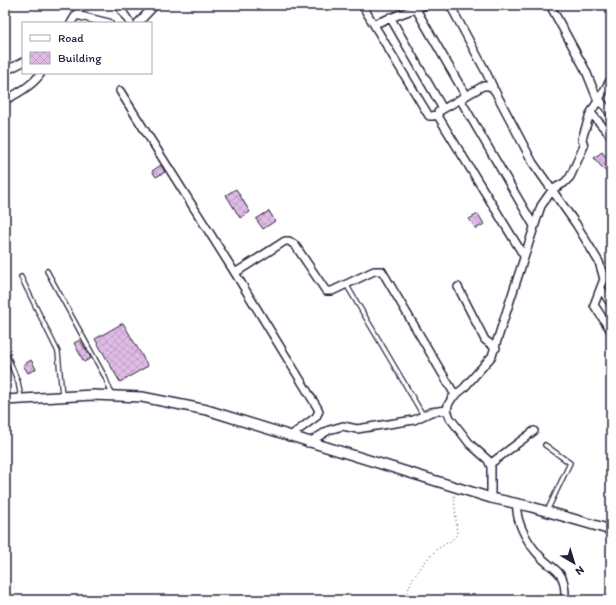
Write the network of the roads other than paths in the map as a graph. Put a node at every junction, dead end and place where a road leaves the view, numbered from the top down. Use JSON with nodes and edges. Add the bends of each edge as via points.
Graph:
{"nodes":[{"id":1,"x":82,"y":5,"type":"edge"},
{"id":2,"x":118,"y":5,"type":"edge"},
{"id":3,"x":155,"y":5,"type":"edge"},
{"id":4,"x":362,"y":5,"type":"edge"},
{"id":5,"x":425,"y":5,"type":"edge"},
{"id":6,"x":450,"y":5,"type":"edge"},
{"id":7,"x":550,"y":5,"type":"edge"},
{"id":8,"x":416,"y":9,"type":"junction"},
{"id":9,"x":76,"y":15,"type":"junction"},
{"id":10,"x":390,"y":17,"type":"junction"},
{"id":11,"x":72,"y":22,"type":"edge"},
{"id":12,"x":105,"y":22,"type":"edge"},
{"id":13,"x":129,"y":22,"type":"edge"},
{"id":14,"x":139,"y":22,"type":"edge"},
{"id":15,"x":374,"y":24,"type":"junction"},
{"id":16,"x":22,"y":62,"type":"edge"},
{"id":17,"x":5,"y":71,"type":"edge"},
{"id":18,"x":40,"y":74,"type":"edge"},
{"id":19,"x":611,"y":79,"type":"edge"},
{"id":20,"x":492,"y":88,"type":"junction"},
{"id":21,"x":120,"y":91,"type":"dead end"},
{"id":22,"x":463,"y":98,"type":"junction"},
{"id":23,"x":5,"y":100,"type":"edge"},
{"id":24,"x":599,"y":100,"type":"junction"},
{"id":25,"x":440,"y":111,"type":"junction"},
{"id":26,"x":591,"y":113,"type":"junction"},
{"id":27,"x":611,"y":114,"type":"edge"},
{"id":28,"x":611,"y":136,"type":"edge"},
{"id":29,"x":553,"y":189,"type":"junction"},
{"id":30,"x":534,"y":226,"type":"junction"},
{"id":31,"x":524,"y":256,"type":"junction"},
{"id":32,"x":47,"y":271,"type":"dead end"},
{"id":33,"x":235,"y":273,"type":"junction"},
{"id":34,"x":21,"y":278,"type":"dead end"},
{"id":35,"x":346,"y":284,"type":"junction"},
{"id":36,"x":458,"y":287,"type":"dead end"},
{"id":37,"x":602,"y":290,"type":"junction"},
{"id":38,"x":611,"y":304,"type":"edge"},
{"id":39,"x":611,"y":331,"type":"edge"},
{"id":40,"x":496,"y":348,"type":"junction"},
{"id":41,"x":5,"y":350,"type":"edge"},
{"id":42,"x":455,"y":395,"type":"junction"},
{"id":43,"x":62,"y":396,"type":"junction"},
{"id":44,"x":112,"y":396,"type":"junction"},
{"id":45,"x":21,"y":399,"type":"junction"},
{"id":46,"x":5,"y":400,"type":"edge"},
{"id":47,"x":447,"y":410,"type":"junction"},
{"id":48,"x":423,"y":415,"type":"junction"},
{"id":49,"x":534,"y":431,"type":"dead end"},
{"id":50,"x":289,"y":437,"type":"junction"},
{"id":51,"x":308,"y":443,"type":"junction"},
{"id":52,"x":545,"y":445,"type":"dead end"},
{"id":53,"x":490,"y":464,"type":"junction"},
{"id":54,"x":491,"y":498,"type":"junction"},
{"id":55,"x":517,"y":503,"type":"junction"},
{"id":56,"x":547,"y":511,"type":"junction"},
{"id":57,"x":611,"y":530,"type":"edge"},
{"id":58,"x":565,"y":600,"type":"edge"}],
"edges":[{"from":1,"to":9,"type":"street"},
{"from":2,"to":13,"type":"street"},
{"from":3,"to":14,"type":"street"},
{"from":4,"to":15,"type":"street"},
{"from":5,"to":8,"type":"street"},
{"from":6,"to":20,"type":"street","via":[[483,65]]},
{"from":7,"to":24,"type":"street"},
{"from":8,"to":10,"type":"street"},
{"from":8,"to":22,"type":"street"},
{"from":9,"to":11,"type":"street"},
{"from":9,"to":12,"type":"street"},
{"from":10,"to":15,"type":"street"},
{"from":10,"to":25,"type":"street"},
{"from":15,"to":25,"type":"street","via":[[430,116]]},
{"from":16,"to":17,"type":"street"},
{"from":18,"to":23,"type":"street","via":[[20,92]]},
{"from":19,"to":24,"type":"street"},
{"from":20,"to":22,"type":"street","via":[[483,86]]},
{"from":20,"to":29,"type":"street","via":[[533,162]]},
{"from":21,"to":33,"type":"street"},
{"from":22,"to":25,"type":"street"},
{"from":22,"to":30,"type":"street"},
{"from":24,"to":26,"type":"street"},
{"from":24,"to":27,"type":"street"},
{"from":25,"to":31,"type":"street"},
{"from":26,"to":28,"type":"street"},
{"from":26,"to":29,"type":"street","via":[[582,139],[584,146],[570,177]]},
{"from":29,"to":30,"type":"street","via":[[545,198]]},
{"from":29,"to":37,"type":"street","via":[[599,262],[604,279]]},
{"from":30,"to":31,"type":"street"},
{"from":31,"to":40,"type":"street"},
{"from":32,"to":44,"type":"lane","via":[[105,377]]},
{"from":33,"to":35,"type":"street","via":[[285,241],[289,241],[295,245],[326,292]]},
{"from":33,"to":50,"type":"street","via":[[319,411],[316,417]]},
{"from":34,"to":43,"type":"lane","via":[[58,352]]},
{"from":35,"to":42,"type":"street","via":[[374,271],[384,273]]},
{"from":35,"to":48,"type":"lane"},
{"from":36,"to":40,"type":"street","via":[[485,340]]},
{"from":37,"to":38,"type":"street"},
{"from":37,"to":39,"type":"street","via":[[594,305]]},
{"from":40,"to":42,"type":"street","via":[[487,362]]},
{"from":41,"to":45,"type":"lane","via":[[18,382]]},
{"from":42,"to":47,"type":"street"},
{"from":43,"to":44,"type":"street"},
{"from":43,"to":45,"type":"street"},
{"from":44,"to":50,"type":"street","via":[[142,397],[207,410]]},
{"from":45,"to":46,"type":"street"},
{"from":47,"to":48,"type":"street"},
{"from":47,"to":53,"type":"street","via":[[470,444]]},
{"from":48,"to":51,"type":"street","via":[[414,420],[357,429],[343,426],[329,430]]},
{"from":49,"to":53,"type":"street"},
{"from":50,"to":51,"type":"street"},
{"from":51,"to":54,"type":"street"},
{"from":52,"to":56,"type":"lane","via":[[570,465]]},
{"from":53,"to":54,"type":"street"},
{"from":54,"to":55,"type":"street"},
{"from":55,"to":56,"type":"street"},
{"from":55,"to":58,"type":"street","via":[[517,516],[537,554],[556,568],[564,580]]},
{"from":56,"to":57,"type":"street"}]}
